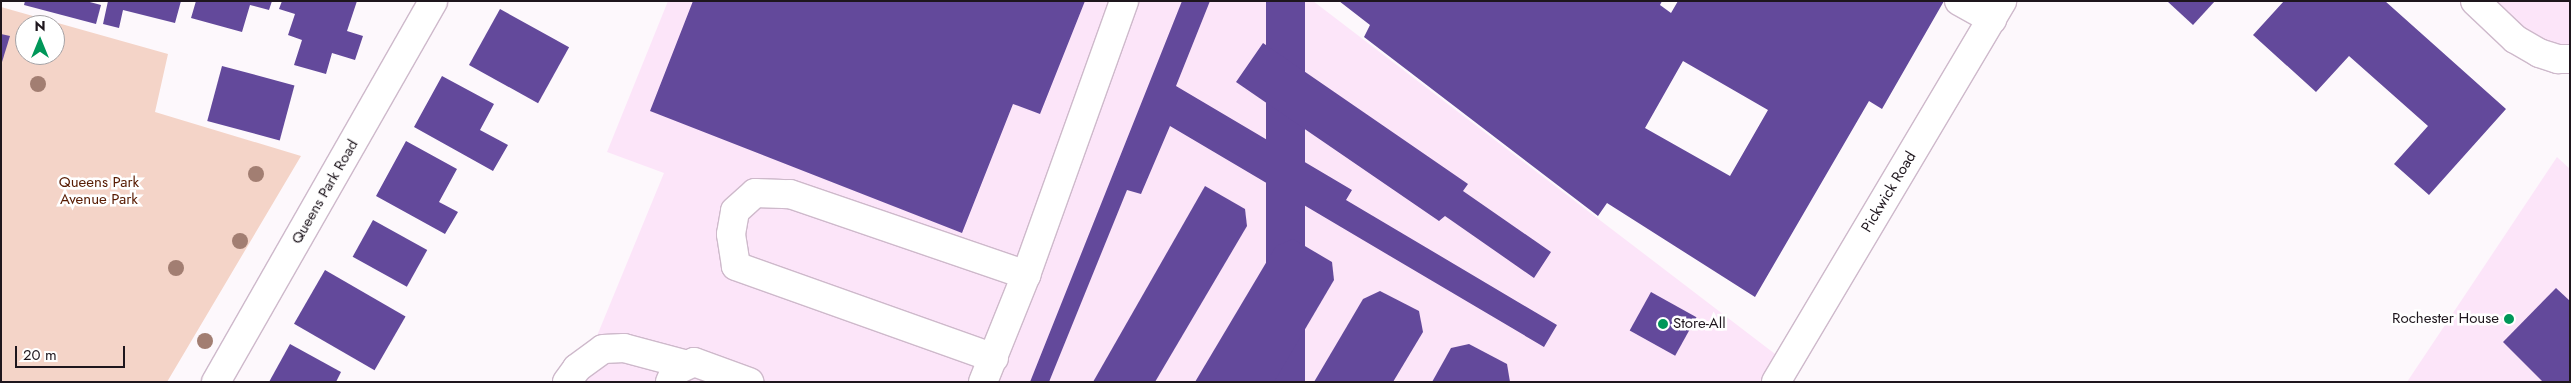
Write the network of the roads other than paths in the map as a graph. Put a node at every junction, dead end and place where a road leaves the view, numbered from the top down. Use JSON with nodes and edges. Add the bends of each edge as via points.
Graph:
{"nodes":[{"id":1,"x":433,"y":1,"type":"edge"},
{"id":2,"x":1124,"y":1,"type":"edge"},
{"id":3,"x":1958,"y":1,"type":"edge"},
{"id":4,"x":2476,"y":1,"type":"edge"},
{"id":5,"x":1999,"y":6,"type":"edge"},
{"id":6,"x":2564,"y":59,"type":"edge"},
{"id":7,"x":1026,"y":275,"type":"junction"},
{"id":8,"x":988,"y":370,"type":"edge"},
{"id":9,"x":677,"y":373,"type":"edge"},
{"id":10,"x":216,"y":382,"type":"edge"},
{"id":11,"x":567,"y":382,"type":"edge"},
{"id":12,"x":749,"y":382,"type":"edge"},
{"id":13,"x":1776,"y":382,"type":"edge"}],
"edges":[{"from":1,"to":10,"type":"street","name":"Queens Park Road"},
{"from":2,"to":7,"type":"street"},
{"from":3,"to":5,"type":"street"},
{"from":4,"to":6,"type":"street","via":[[2516,39],[2539,53]]},
{"from":5,"to":13,"type":"street","name":"Pickwick Road"},
{"from":7,"to":8,"type":"street"},
{"from":7,"to":8,"type":"street","via":[[790,194],[755,193],[735,211],[731,234],[736,266]]},
{"from":9,"to":11,"type":"street","via":[[624,348],[603,349],[577,368]]},
{"from":9,"to":12,"type":"street","via":[[694,362]]}]}
